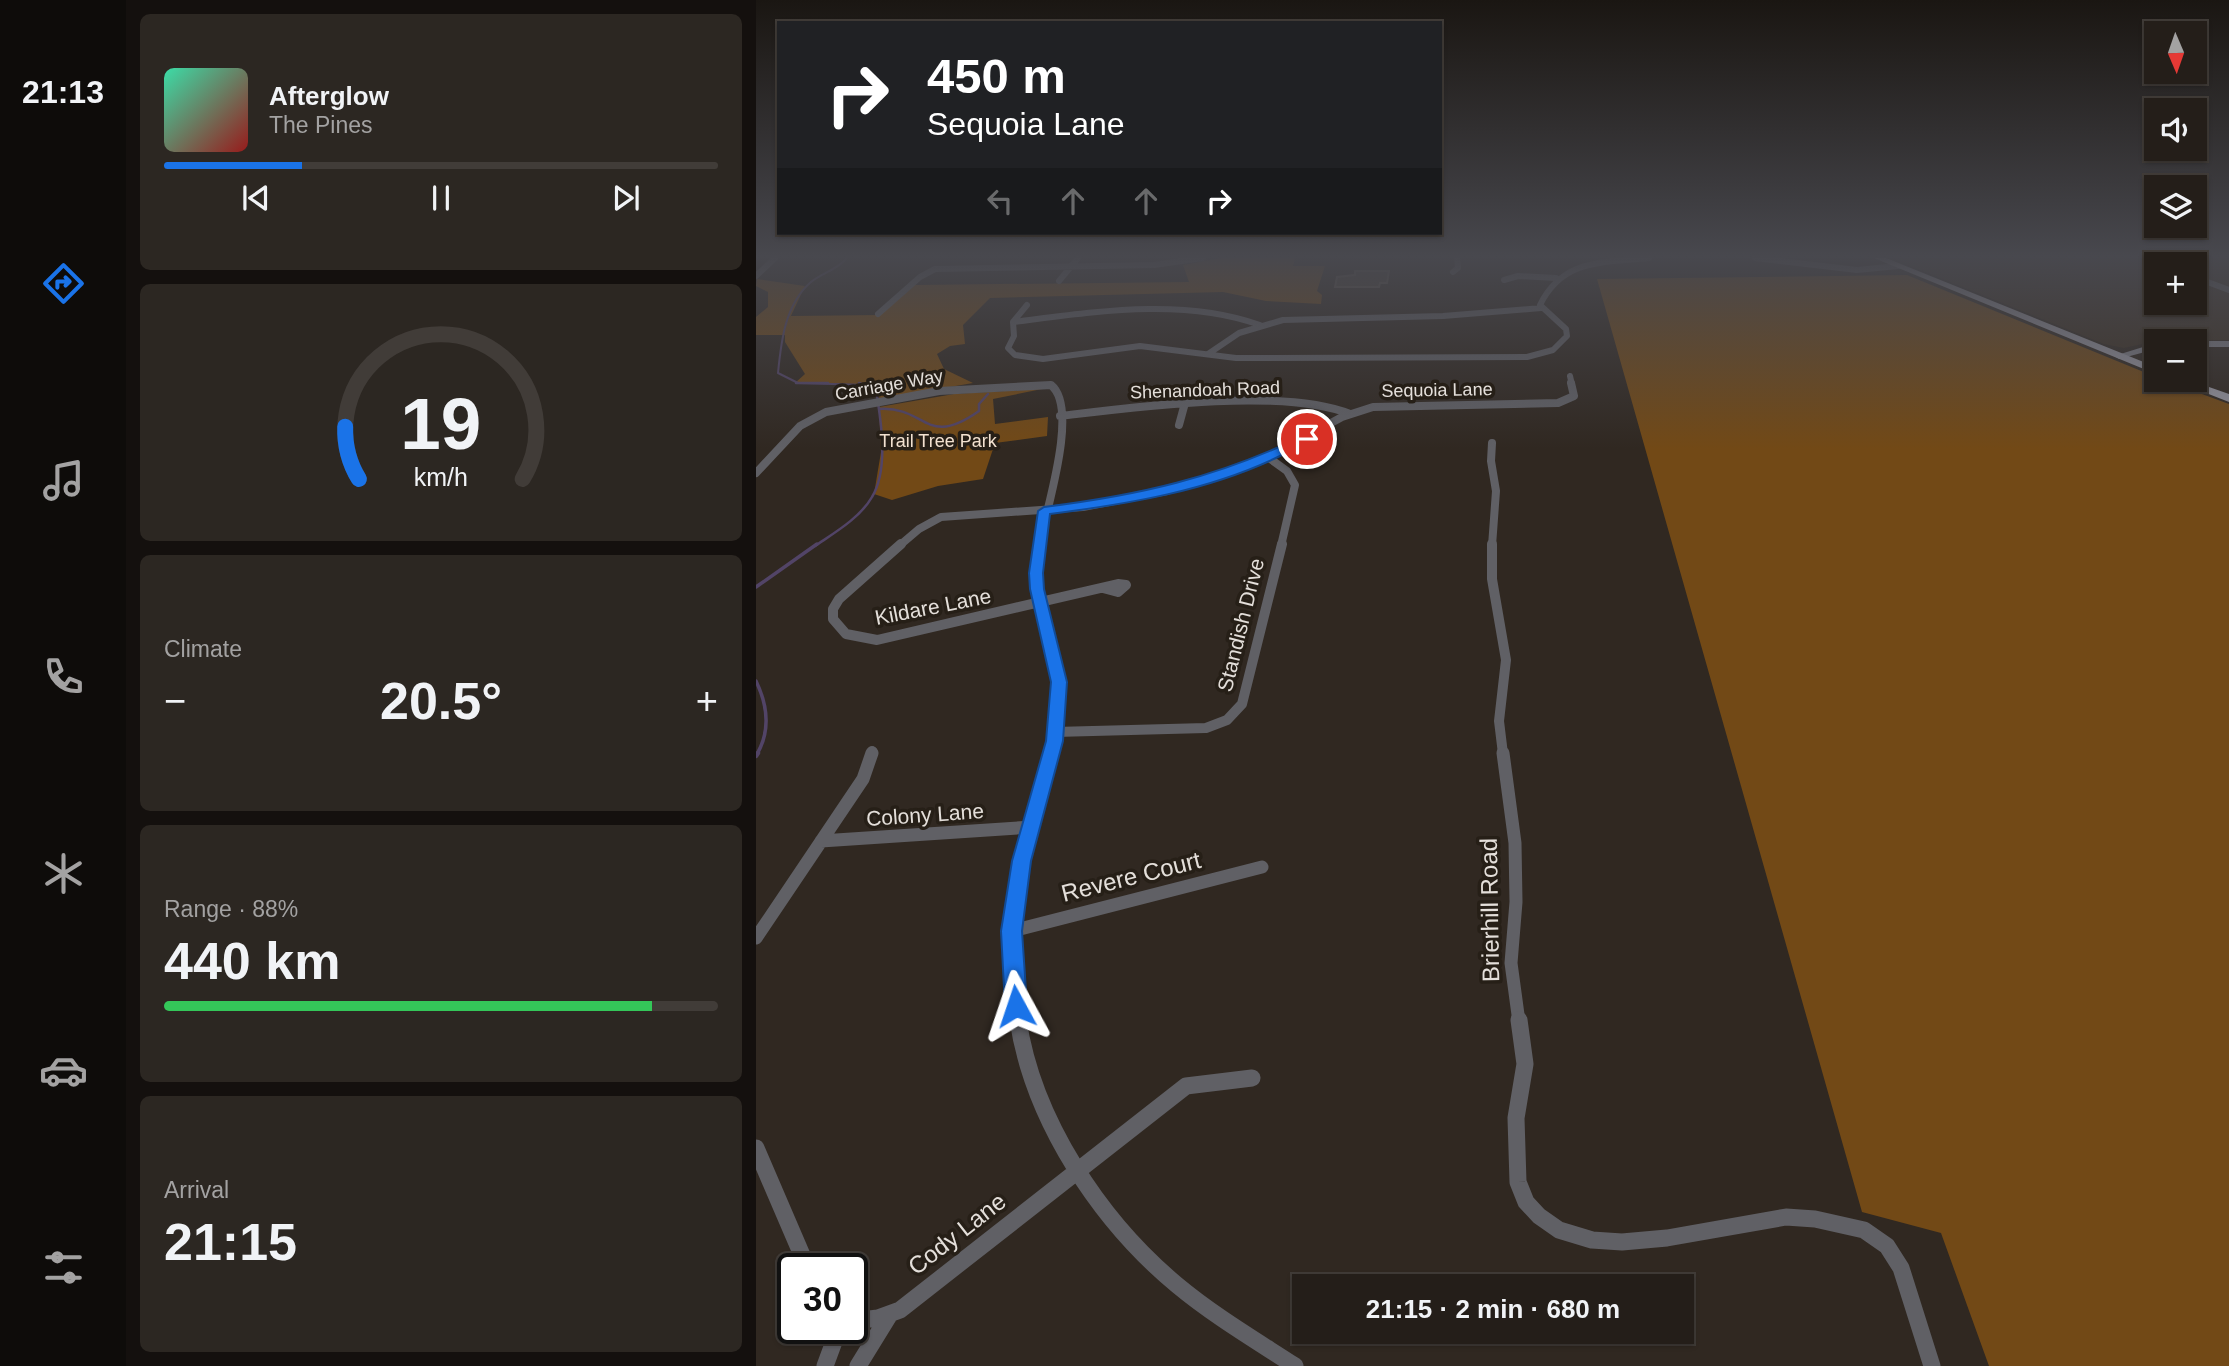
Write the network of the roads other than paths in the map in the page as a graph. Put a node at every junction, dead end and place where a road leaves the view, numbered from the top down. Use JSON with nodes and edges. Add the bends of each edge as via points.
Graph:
{"nodes":[{"id":1,"x":1013,"y":322,"type":"edge"},
{"id":2,"x":1251,"y":322,"type":"edge"},
{"id":3,"x":1276,"y":322,"type":"edge"},
{"id":4,"x":1557,"y":322,"type":"edge"},
{"id":5,"x":2035,"y":322,"type":"edge"},
{"id":6,"x":1260,"y":325,"type":"junction"},
{"id":7,"x":2207,"y":344,"type":"edge"},
{"id":8,"x":2229,"y":344,"type":"edge"},
{"id":9,"x":2144,"y":349,"type":"edge"},
{"id":10,"x":1208,"y":354,"type":"junction"},
{"id":11,"x":2119,"y":356,"type":"junction"},
{"id":12,"x":2144,"y":366,"type":"edge"},
{"id":13,"x":1570,"y":376,"type":"dead end"},
{"id":14,"x":2207,"y":390,"type":"edge"},
{"id":15,"x":2229,"y":398,"type":"edge"},
{"id":16,"x":1185,"y":403,"type":"junction"},
{"id":17,"x":1350,"y":414,"type":"junction"},
{"id":18,"x":1060,"y":416,"type":"junction"},
{"id":19,"x":1179,"y":425,"type":"dead end"},
{"id":20,"x":1492,"y":443,"type":"dead end"},
{"id":21,"x":1269,"y":458,"type":"junction"},
{"id":22,"x":756,"y":473,"type":"edge"},
{"id":23,"x":1044,"y":511,"type":"junction"},
{"id":24,"x":1103,"y":588,"type":"dead end"},
{"id":25,"x":1040,"y":603,"type":"junction"},
{"id":26,"x":836,"y":626,"type":"joint"},
{"id":27,"x":1055,"y":732,"type":"junction"},
{"id":28,"x":872,"y":751,"type":"dead end"},
{"id":29,"x":1032,"y":827,"type":"junction"},
{"id":30,"x":821,"y":841,"type":"junction"},
{"id":31,"x":1262,"y":867,"type":"dead end"},
{"id":32,"x":1012,"y":931,"type":"junction"},
{"id":33,"x":756,"y":938,"type":"edge"},
{"id":34,"x":1252,"y":1078,"type":"dead end"},
{"id":35,"x":756,"y":1148,"type":"edge"},
{"id":36,"x":1078,"y":1171,"type":"junction"},
{"id":37,"x":801,"y":1253,"type":"edge"},
{"id":38,"x":890,"y":1314,"type":"junction"},
{"id":39,"x":868,"y":1319,"type":"edge"},
{"id":40,"x":833,"y":1344,"type":"edge"},
{"id":41,"x":825,"y":1366,"type":"edge"},
{"id":42,"x":858,"y":1366,"type":"edge"},
{"id":43,"x":1295,"y":1366,"type":"edge"},
{"id":44,"x":1931,"y":1366,"type":"edge"}],
"edges":[{"from":1,"to":10,"type":"street","via":[[1008,351],[1023,357],[1054,359],[1140,346]]},
{"from":2,"to":6,"type":"street"},
{"from":3,"to":6,"type":"street"},
{"from":4,"to":10,"type":"street","via":[[1566,329],[1565,340],[1553,350],[1517,358],[1242,358]]},
{"from":5,"to":11,"type":"main road"},
{"from":6,"to":10,"type":"street"},
{"from":7,"to":8,"type":"street"},
{"from":9,"to":11,"type":"street"},
{"from":11,"to":12,"type":"main road"},
{"from":13,"to":17,"type":"street","name":"Sequoia Lane","via":[[1574,396],[1565,401],[1387,406]]},
{"from":14,"to":15,"type":"main road"},
{"from":16,"to":17,"type":"street","name":"Shenandoah Road","via":[[1306,404]]},
{"from":16,"to":18,"type":"street","name":"Shenandoah Road"},
{"from":16,"to":19,"type":"street"},
{"from":17,"to":21,"type":"street","name":"Sequoia Lane"},
{"from":18,"to":22,"type":"street","name":"Carriage Way","via":[[1058,394],[1051,385],[970,388],[861,405],[806,421]]},
{"from":18,"to":23,"type":"street","via":[[1058,461]]},
{"from":20,"to":44,"type":"street","name":"Brierhill Road","via":[[1496,491],[1492,579],[1506,660],[1499,721],[1516,844],[1511,963],[1525,1064],[1516,1118],[1516,1153],[1518,1182],[1526,1202],[1559,1230],[1592,1240],[1667,1238],[1786,1217],[1864,1230],[1887,1246],[1901,1268]]},
{"from":21,"to":23,"type":"street","name":"Sequoia Lane","via":[[1167,491]]},
{"from":21,"to":27,"type":"street","name":"Standish Drive","via":[[1287,470],[1295,491],[1237,713],[1206,729]]},
{"from":23,"to":25,"type":"street","via":[[1036,573]]},
{"from":23,"to":26,"type":"street","name":"Sequoia Lane","via":[[952,514],[931,521],[839,599],[833,609]]},
{"from":24,"to":25,"type":"street","name":"Kildare Lane"},
{"from":25,"to":26,"type":"street","name":"Kildare Lane","via":[[877,640],[846,634]]},
{"from":25,"to":27,"type":"street","via":[[1059,682]]},
{"from":27,"to":29,"type":"street"},
{"from":28,"to":30,"type":"street","via":[[863,779]]},
{"from":29,"to":30,"type":"street","name":"Colony Lane"},
{"from":29,"to":32,"type":"street"},
{"from":30,"to":33,"type":"street"},
{"from":31,"to":32,"type":"street","name":"Revere Court"},
{"from":32,"to":36,"type":"street","via":[[1016,1006],[1024,1047],[1058,1138]]},
{"from":34,"to":36,"type":"street","name":"Cody Lane","via":[[1186,1086]]},
{"from":35,"to":37,"type":"street"},
{"from":36,"to":38,"type":"street","name":"Cody Lane"},
{"from":36,"to":43,"type":"street","via":[[1160,1270]]},
{"from":38,"to":39,"type":"street","name":"Cody Lane"},
{"from":38,"to":42,"type":"street"},
{"from":40,"to":41,"type":"street"}]}
